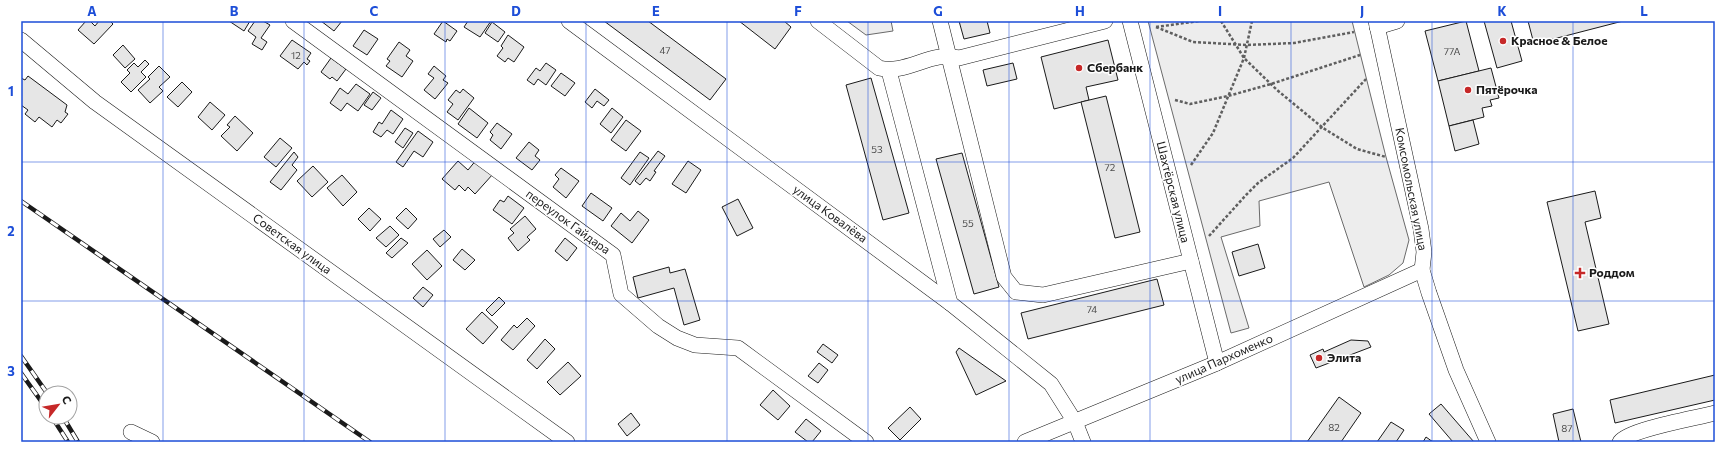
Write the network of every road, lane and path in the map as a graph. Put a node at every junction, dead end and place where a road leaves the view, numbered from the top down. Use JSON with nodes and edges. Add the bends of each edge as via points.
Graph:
{"nodes":[{"id":1,"x":293,"y":21,"type":"edge"},
{"id":2,"x":569,"y":21,"type":"edge"},
{"id":3,"x":818,"y":21,"type":"edge"},
{"id":4,"x":940,"y":21,"type":"edge"},
{"id":5,"x":1105,"y":21,"type":"edge"},
{"id":6,"x":1130,"y":21,"type":"edge"},
{"id":7,"x":1199,"y":21,"type":"edge"},
{"id":8,"x":1221,"y":21,"type":"edge"},
{"id":9,"x":1252,"y":21,"type":"edge"},
{"id":10,"x":1397,"y":21,"type":"edge"},
{"id":11,"x":1081,"y":24,"type":"edge"},
{"id":12,"x":1376,"y":24,"type":"edge"},
{"id":13,"x":1354,"y":32,"type":"dead end"},
{"id":14,"x":21,"y":40,"type":"edge"},
{"id":15,"x":1236,"y":44,"type":"junction"},
{"id":16,"x":1247,"y":45,"type":"junction"},
{"id":17,"x":948,"y":55,"type":"junction"},
{"id":18,"x":1360,"y":55,"type":"dead end"},
{"id":19,"x":1244,"y":58,"type":"junction"},
{"id":20,"x":889,"y":71,"type":"junction"},
{"id":21,"x":1366,"y":79,"type":"dead end"},
{"id":22,"x":1271,"y":84,"type":"junction"},
{"id":23,"x":1228,"y":96,"type":"junction"},
{"id":24,"x":1175,"y":100,"type":"dead end"},
{"id":25,"x":1322,"y":127,"type":"junction"},
{"id":26,"x":1386,"y":157,"type":"dead end"},
{"id":27,"x":1191,"y":165,"type":"dead end"},
{"id":28,"x":1209,"y":236,"type":"dead end"},
{"id":29,"x":1191,"y":261,"type":"junction"},
{"id":30,"x":1422,"y":270,"type":"junction"},
{"id":31,"x":950,"y":303,"type":"junction"},
{"id":32,"x":1217,"y":363,"type":"junction"},
{"id":33,"x":1715,"y":413,"type":"edge"},
{"id":34,"x":1075,"y":422,"type":"junction"},
{"id":35,"x":131,"y":432,"type":"dead end"},
{"id":36,"x":152,"y":442,"type":"edge"},
{"id":37,"x":567,"y":442,"type":"edge"},
{"id":38,"x":866,"y":442,"type":"edge"},
{"id":39,"x":1025,"y":442,"type":"edge"},
{"id":40,"x":1083,"y":442,"type":"edge"},
{"id":41,"x":1488,"y":442,"type":"edge"},
{"id":42,"x":1620,"y":442,"type":"edge"}],
"edges":[{"from":1,"to":38,"type":"street","name":"переулок Гайдара","via":[[613,255],[621,294],[658,326],[676,338],[695,345],[738,348]]},
{"from":2,"to":31,"type":"street","name":"улица Ковалёва"},
{"from":3,"to":20,"type":"street","via":[[879,68]]},
{"from":4,"to":17,"type":"street"},
{"from":5,"to":11,"type":"street"},
{"from":6,"to":29,"type":"street","name":"Шахтёрская улица"},
{"from":7,"to":15,"type":"path","via":[[1156,27],[1194,42]]},
{"from":8,"to":15,"type":"path"},
{"from":9,"to":16,"type":"path"},
{"from":10,"to":12,"type":"street"},
{"from":11,"to":17,"type":"street","via":[[959,58]]},
{"from":12,"to":30,"type":"street","name":"Комсомольская улица","via":[[1421,229],[1424,252]]},
{"from":13,"to":16,"type":"path","via":[[1294,43]]},
{"from":14,"to":37,"type":"street","name":"Советская улица","via":[[96,102]]},
{"from":15,"to":16,"type":"path"},
{"from":15,"to":19,"type":"path"},
{"from":16,"to":19,"type":"path"},
{"from":17,"to":20,"type":"street"},
{"from":17,"to":29,"type":"street","via":[[1004,277],[1016,292],[1043,295]]},
{"from":18,"to":22,"type":"path"},
{"from":19,"to":22,"type":"path"},
{"from":19,"to":23,"type":"path"},
{"from":20,"to":31,"type":"street"},
{"from":21,"to":25,"type":"path"},
{"from":22,"to":23,"type":"path"},
{"from":22,"to":25,"type":"path"},
{"from":23,"to":24,"type":"path","via":[[1190,104]]},
{"from":23,"to":27,"type":"path","via":[[1213,133]]},
{"from":25,"to":26,"type":"path","via":[[1357,149]]},
{"from":25,"to":28,"type":"path","via":[[1293,158],[1246,195]]},
{"from":29,"to":32,"type":"street","name":"Шахтёрская улица"},
{"from":30,"to":32,"type":"street","name":"улица Пархоменко"},
{"from":30,"to":41,"type":"street","name":"Комсомольская улица","via":[[1456,370]]},
{"from":31,"to":34,"type":"street","name":"улица Ковалёва","via":[[1050,384]]},
{"from":32,"to":34,"type":"street","name":"улица Пархоменко"},
{"from":33,"to":42,"type":"street","via":[[1642,431]]},
{"from":34,"to":39,"type":"street","name":"улица Пархоменко"},
{"from":34,"to":40,"type":"street","name":"улица Ковалёва"},
{"from":35,"to":36,"type":"street"}]}
